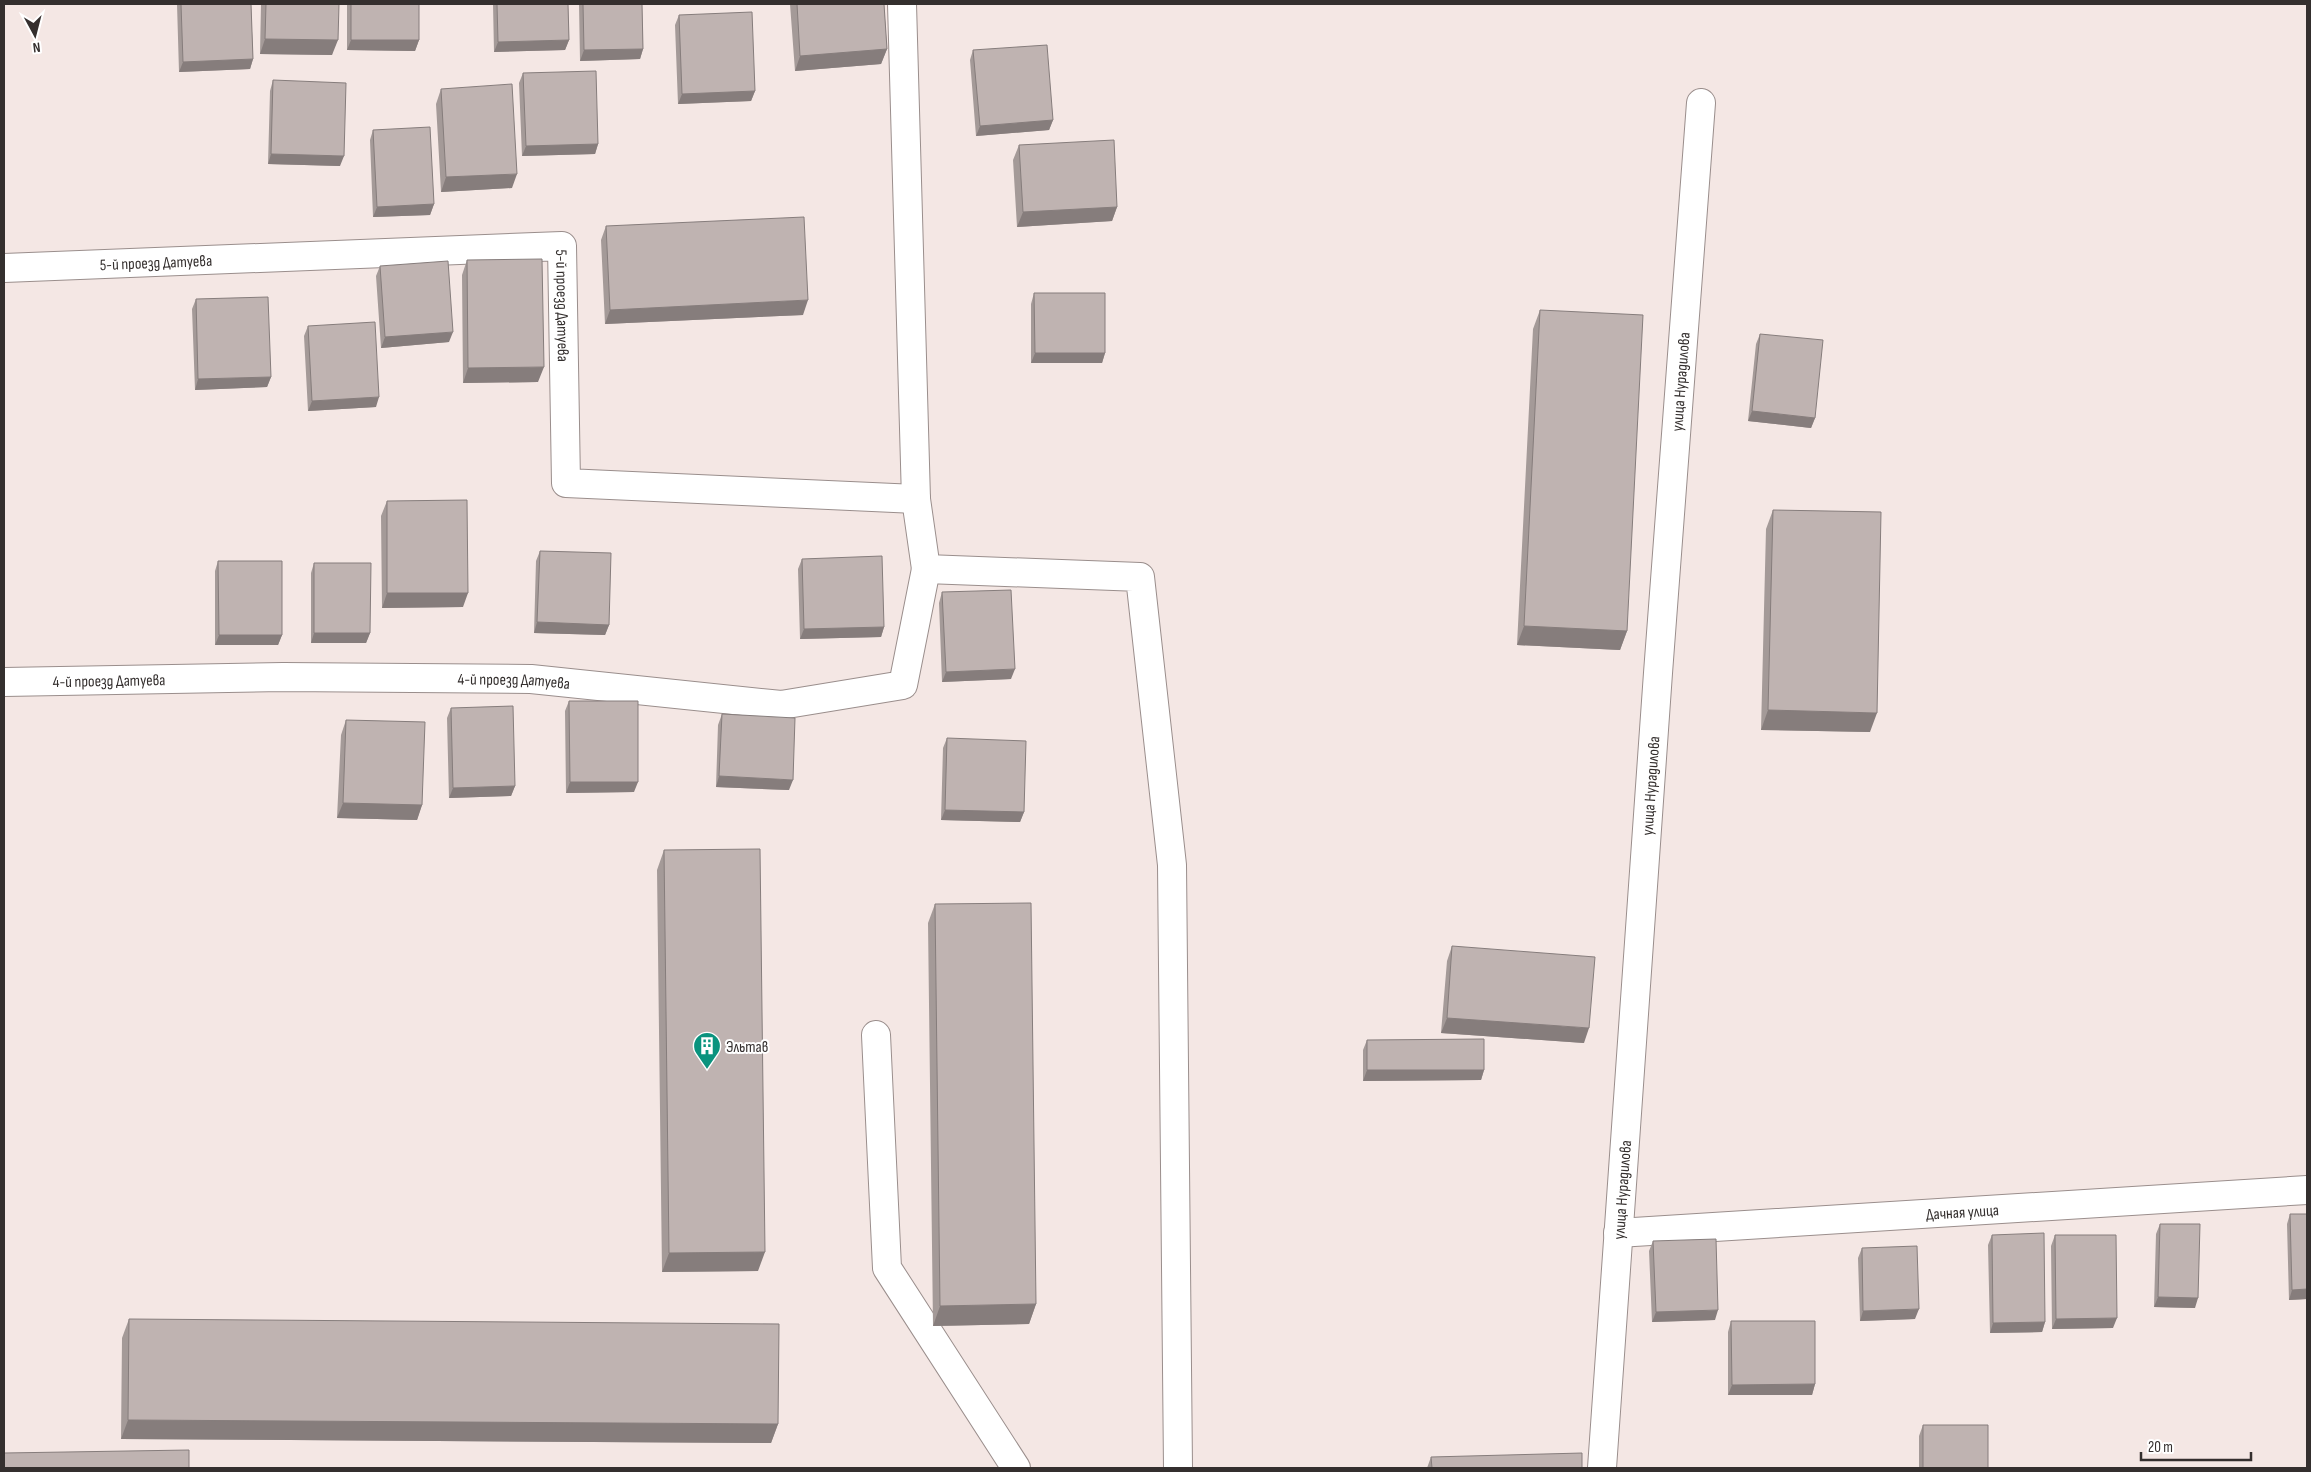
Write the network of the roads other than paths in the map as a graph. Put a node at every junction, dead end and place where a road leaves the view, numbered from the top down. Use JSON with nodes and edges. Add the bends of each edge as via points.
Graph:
{"nodes":[{"id":1,"x":902,"y":4,"type":"edge"},
{"id":2,"x":1701,"y":104,"type":"dead end"},
{"id":3,"x":4,"y":268,"type":"edge"},
{"id":4,"x":916,"y":499,"type":"junction"},
{"id":5,"x":926,"y":569,"type":"junction"},
{"id":6,"x":4,"y":682,"type":"edge"},
{"id":7,"x":876,"y":1035,"type":"dead end"},
{"id":8,"x":2307,"y":1190,"type":"edge"},
{"id":9,"x":1618,"y":1234,"type":"junction"},
{"id":10,"x":1016,"y":1468,"type":"edge"},
{"id":11,"x":1178,"y":1468,"type":"edge"},
{"id":12,"x":1602,"y":1468,"type":"edge"}],
"edges":[{"from":1,"to":4,"type":"street"},
{"from":2,"to":9,"type":"street","name":"улица Нурадилова"},
{"from":3,"to":4,"type":"street","name":"5-й проезд Датуева","via":[[562,246],[566,483]]},
{"from":4,"to":5,"type":"street"},
{"from":5,"to":6,"type":"street","name":"4-й проезд Датуева","via":[[903,685],[781,704],[531,679],[283,677]]},
{"from":5,"to":11,"type":"street","via":[[1140,577],[1172,865]]},
{"from":7,"to":10,"type":"street","via":[[886,1268]]},
{"from":8,"to":9,"type":"street","name":"Дачная улица"},
{"from":9,"to":12,"type":"street","name":"улица Нурадилова"}]}
